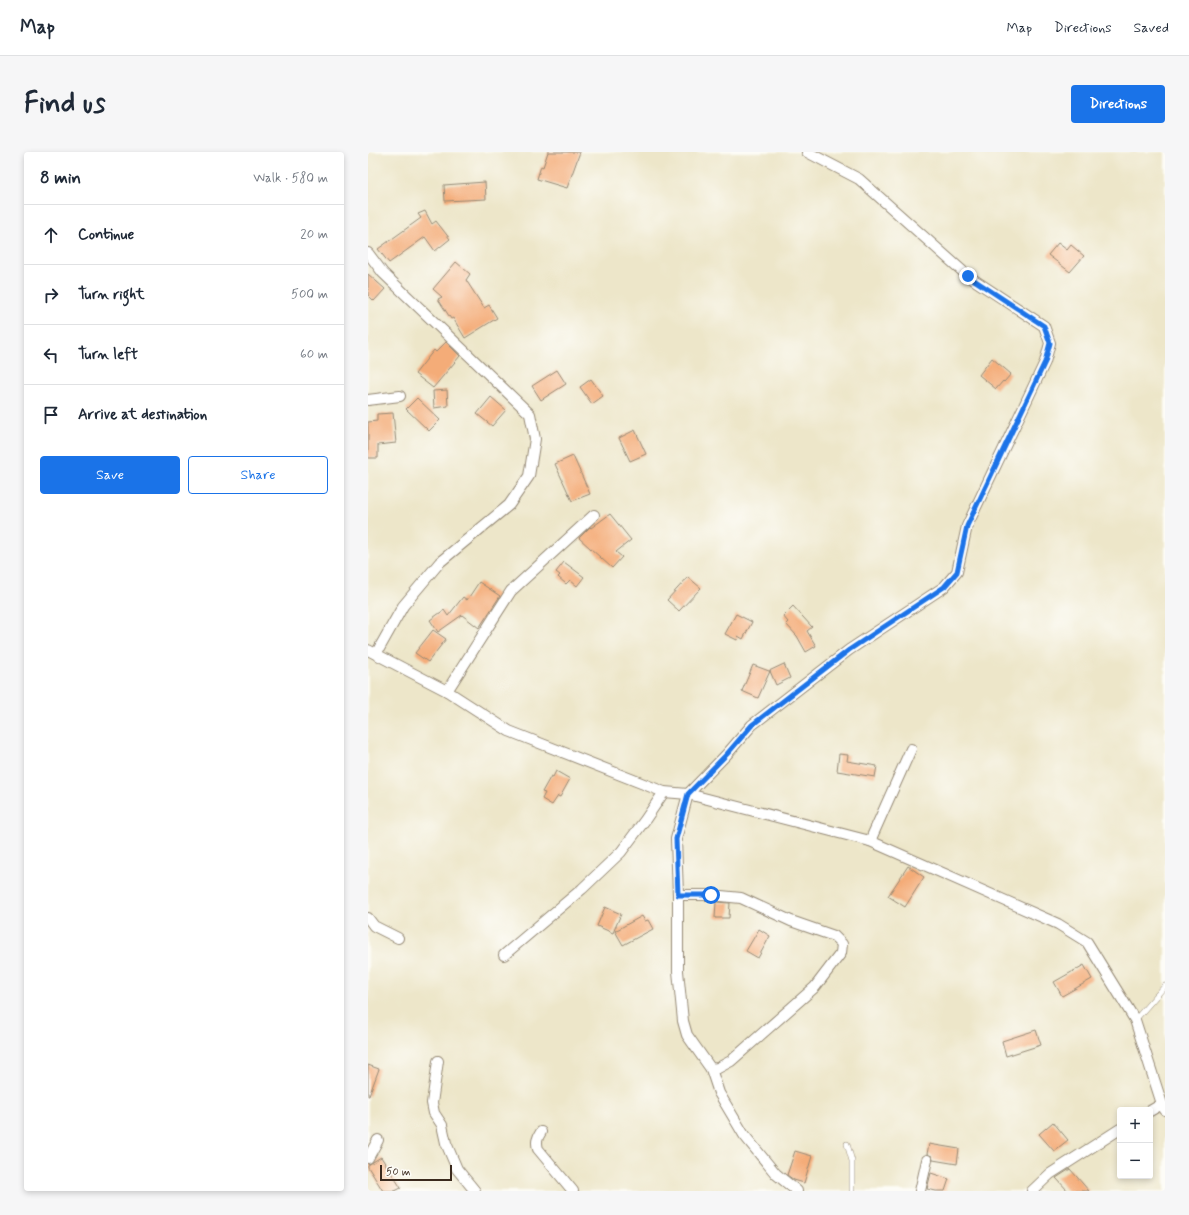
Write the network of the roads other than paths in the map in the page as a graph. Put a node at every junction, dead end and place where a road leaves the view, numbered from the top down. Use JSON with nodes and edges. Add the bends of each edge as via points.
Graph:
{"nodes":[{"id":1,"x":807,"y":152,"type":"edge"},
{"id":2,"x":368,"y":253,"type":"edge"},
{"id":3,"x":400,"y":396,"type":"dead end"},
{"id":4,"x":368,"y":400,"type":"edge"},
{"id":5,"x":594,"y":515,"type":"dead end"},
{"id":6,"x":372,"y":652,"type":"edge"},
{"id":7,"x":447,"y":691,"type":"junction"},
{"id":8,"x":911,"y":749,"type":"dead end"},
{"id":9,"x":664,"y":792,"type":"junction"},
{"id":10,"x":688,"y":794,"type":"junction"},
{"id":11,"x":870,"y":841,"type":"junction"},
{"id":12,"x":678,"y":895,"type":"junction"},
{"id":13,"x":368,"y":918,"type":"edge"},
{"id":14,"x":398,"y":938,"type":"dead end"},
{"id":15,"x":504,"y":955,"type":"dead end"},
{"id":16,"x":1165,"y":986,"type":"edge"},
{"id":17,"x":1135,"y":1020,"type":"junction"},
{"id":18,"x":438,"y":1061,"type":"dead end"},
{"id":19,"x":711,"y":1069,"type":"junction"},
{"id":20,"x":1163,"y":1107,"type":"edge"},
{"id":21,"x":1153,"y":1110,"type":"edge"},
{"id":22,"x":541,"y":1132,"type":"dead end"},
{"id":23,"x":1117,"y":1132,"type":"edge"},
{"id":24,"x":378,"y":1140,"type":"dead end"},
{"id":25,"x":847,"y":1144,"type":"dead end"},
{"id":26,"x":368,"y":1158,"type":"edge"},
{"id":27,"x":927,"y":1160,"type":"dead end"},
{"id":28,"x":475,"y":1191,"type":"edge"},
{"id":29,"x":573,"y":1191,"type":"edge"},
{"id":30,"x":797,"y":1191,"type":"edge"},
{"id":31,"x":852,"y":1191,"type":"edge"},
{"id":32,"x":920,"y":1191,"type":"edge"},
{"id":33,"x":1032,"y":1191,"type":"edge"}],
"edges":[{"from":1,"to":10,"type":"street","via":[[859,179],[968,276],[1044,326],[1050,343],[1045,362],[967,526],[957,572],[944,587],[849,650],[752,725]]},
{"from":2,"to":6,"type":"street","via":[[383,272],[530,414],[535,439],[530,476],[509,505],[440,562],[403,606]]},
{"from":3,"to":4,"type":"street"},
{"from":5,"to":7,"type":"street","via":[[511,591]]},
{"from":6,"to":7,"type":"street"},
{"from":7,"to":9,"type":"street","via":[[509,731]]},
{"from":8,"to":11,"type":"street"},
{"from":9,"to":10,"type":"street"},
{"from":9,"to":15,"type":"street","via":[[621,852],[582,889]]},
{"from":10,"to":11,"type":"street"},
{"from":10,"to":12,"type":"street","via":[[676,839]]},
{"from":11,"to":17,"type":"street","via":[[1058,924],[1087,942]]},
{"from":12,"to":19,"type":"street","via":[[678,971],[683,1021],[687,1035]]},
{"from":12,"to":19,"type":"street","via":[[740,898],[791,921],[834,936],[842,944],[841,953],[815,987],[731,1061]]},
{"from":13,"to":14,"type":"street","via":[[374,926]]},
{"from":16,"to":17,"type":"lane"},
{"from":17,"to":20,"type":"street"},
{"from":18,"to":28,"type":"street","via":[[432,1103],[434,1113],[442,1125],[446,1143],[457,1169]]},
{"from":19,"to":30,"type":"street","via":[[719,1093],[744,1135],[776,1174]]},
{"from":20,"to":21,"type":"street"},
{"from":22,"to":29,"type":"street","via":[[536,1144],[538,1149]]},
{"from":23,"to":33,"type":"street","via":[[1050,1174]]},
{"from":24,"to":26,"type":"street"},
{"from":25,"to":31,"type":"lane","via":[[852,1161]]},
{"from":27,"to":32,"type":"street"}]}
